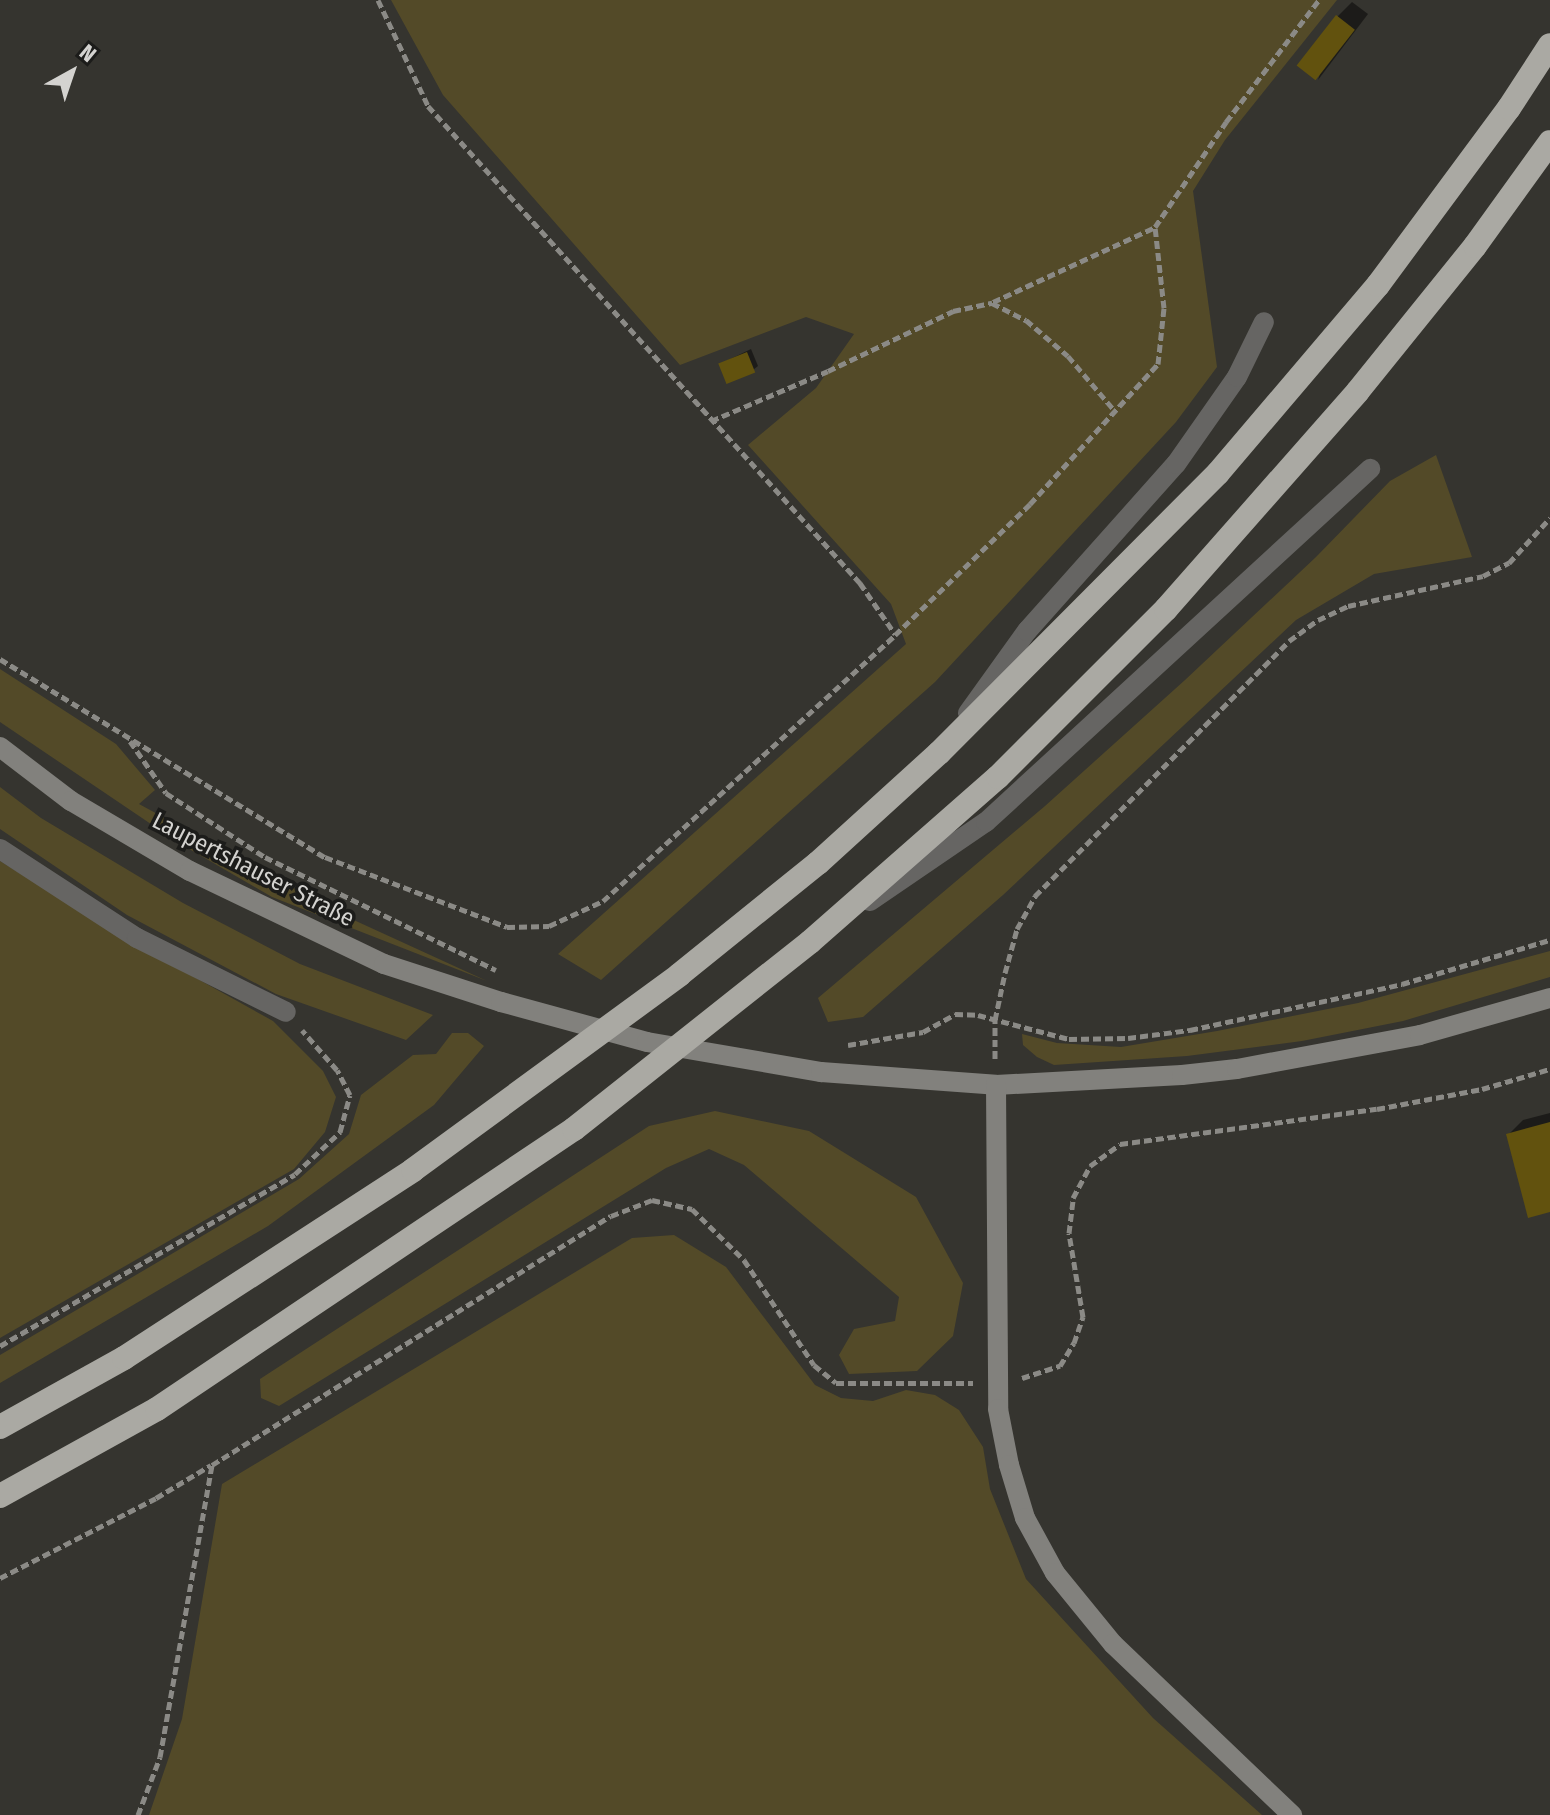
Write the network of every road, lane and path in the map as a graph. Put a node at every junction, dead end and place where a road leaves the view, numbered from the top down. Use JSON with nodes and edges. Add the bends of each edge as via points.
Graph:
{"nodes":[{"id":1,"x":378,"y":0,"type":"edge"},
{"id":2,"x":1319,"y":0,"type":"edge"},
{"id":3,"x":1550,"y":45,"type":"edge"},
{"id":4,"x":1550,"y":142,"type":"edge"},
{"id":5,"x":1155,"y":227,"type":"junction"},
{"id":6,"x":992,"y":303,"type":"junction"},
{"id":7,"x":1264,"y":322,"type":"dead end"},
{"id":8,"x":1115,"y":411,"type":"junction"},
{"id":9,"x":711,"y":421,"type":"junction"},
{"id":10,"x":1370,"y":469,"type":"dead end"},
{"id":11,"x":1550,"y":518,"type":"edge"},
{"id":12,"x":895,"y":635,"type":"junction"},
{"id":13,"x":0,"y":659,"type":"edge"},
{"id":14,"x":129,"y":740,"type":"junction"},
{"id":15,"x":0,"y":747,"type":"edge"},
{"id":16,"x":939,"y":753,"type":"junction"},
{"id":17,"x":0,"y":849,"type":"edge"},
{"id":18,"x":1550,"y":940,"type":"edge"},
{"id":19,"x":810,"y":942,"type":"junction"},
{"id":20,"x":499,"y":972,"type":"dead end"},
{"id":21,"x":1550,"y":998,"type":"edge"},
{"id":22,"x":286,"y":1012,"type":"joint"},
{"id":23,"x":995,"y":1020,"type":"junction"},
{"id":24,"x":844,"y":1046,"type":"dead end"},
{"id":25,"x":1550,"y":1069,"type":"edge"},
{"id":26,"x":996,"y":1085,"type":"junction"},
{"id":27,"x":0,"y":1346,"type":"edge"},
{"id":28,"x":997,"y":1380,"type":"junction"},
{"id":29,"x":0,"y":1427,"type":"edge"},
{"id":30,"x":212,"y":1465,"type":"junction"},
{"id":31,"x":0,"y":1496,"type":"edge"},
{"id":32,"x":0,"y":1578,"type":"edge"},
{"id":33,"x":138,"y":1815,"type":"edge"},
{"id":34,"x":1292,"y":1815,"type":"edge"}],
"edges":[{"from":1,"to":9,"type":"path","via":[[428,106]]},
{"from":2,"to":5,"type":"path"},
{"from":3,"to":16,"type":"highway","via":[[1378,285],[1228,461]]},
{"from":4,"to":19,"type":"highway","via":[[1475,246],[1358,391],[1166,609],[998,777]]},
{"from":5,"to":6,"type":"path"},
{"from":5,"to":8,"type":"path","via":[[1164,308],[1158,364]]},
{"from":6,"to":8,"type":"path","via":[[1026,320],[1068,356]]},
{"from":6,"to":9,"type":"path","via":[[953,311]]},
{"from":7,"to":16,"type":"lane","via":[[1237,377],[1176,464],[1027,631]]},
{"from":8,"to":12,"type":"path","via":[[1030,504]]},
{"from":9,"to":12,"type":"path","via":[[860,583]]},
{"from":10,"to":19,"type":"lane","via":[[986,822]]},
{"from":11,"to":23,"type":"path","via":[[1509,563],[1483,576],[1348,606],[1289,641],[1035,896],[1017,929]]},
{"from":12,"to":14,"type":"path","via":[[603,901],[549,926],[507,927],[325,857]]},
{"from":13,"to":14,"type":"path"},
{"from":14,"to":20,"type":"path","via":[[166,793],[265,857]]},
{"from":15,"to":26,"type":"main road","name":"Laupertshauser Straße","via":[[71,801],[190,871],[384,964],[647,1042],[821,1072]]},
{"from":16,"to":29,"type":"highway","via":[[818,863],[679,975],[413,1170],[124,1358]]},
{"from":17,"to":22,"type":"lane","via":[[137,938]]},
{"from":18,"to":23,"type":"path","via":[[1402,984],[1190,1030],[1069,1039]]},
{"from":19,"to":31,"type":"highway","via":[[574,1129],[157,1409]]},
{"from":21,"to":26,"type":"main road","name":"Laupertshauser Straße","via":[[1420,1035],[1237,1069]]},
{"from":22,"to":27,"type":"path","via":[[337,1070],[350,1095],[340,1132],[295,1174]]},
{"from":23,"to":24,"type":"path","via":[[955,1014],[923,1032]]},
{"from":23,"to":26,"type":"path"},
{"from":25,"to":28,"type":"path","via":[[1482,1089],[1377,1109],[1120,1144],[1090,1166],[1073,1198],[1069,1233],[1083,1317],[1074,1343],[1060,1366],[1029,1377]]},
{"from":26,"to":28,"type":"main road"},
{"from":28,"to":30,"type":"path","via":[[836,1383],[814,1365],[744,1260],[703,1219],[692,1209],[652,1200],[611,1216]]},
{"from":28,"to":34,"type":"main road","via":[[1018,1495],[1055,1573],[1113,1644]]},
{"from":30,"to":32,"type":"path"},
{"from":30,"to":33,"type":"path","via":[[160,1757]]}]}
